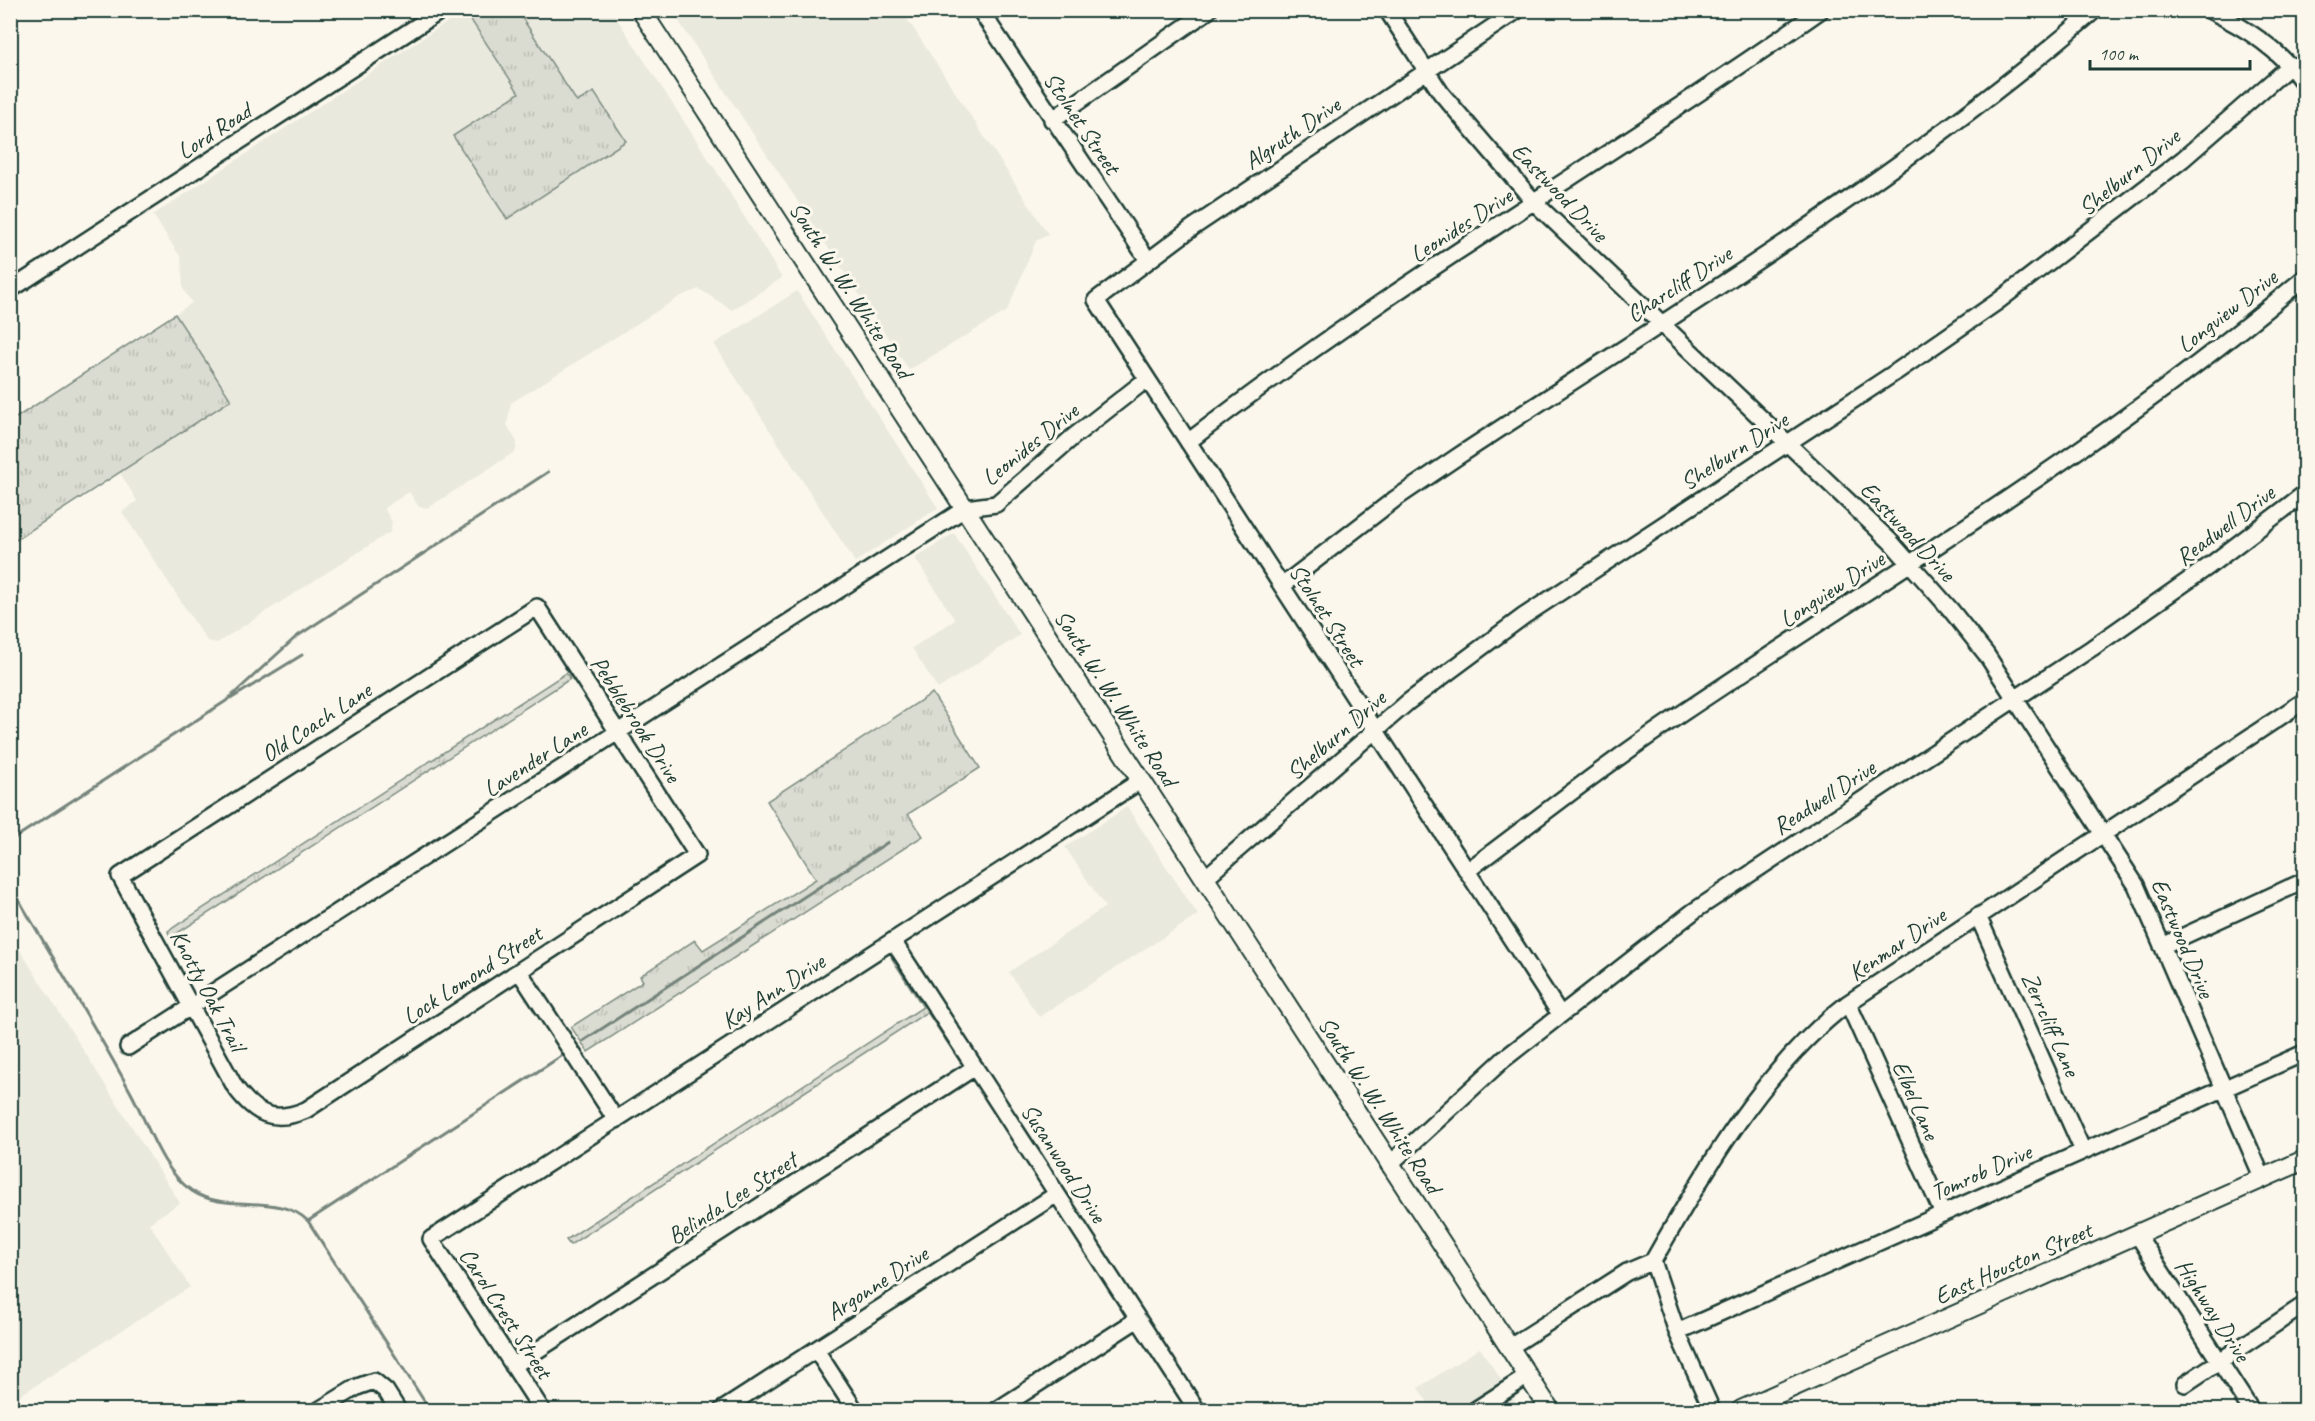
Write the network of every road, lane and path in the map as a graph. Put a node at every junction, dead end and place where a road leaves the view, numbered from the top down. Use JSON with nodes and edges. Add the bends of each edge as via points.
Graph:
{"nodes":[{"id":1,"x":442,"y":10,"type":"edge"},
{"id":2,"x":641,"y":10,"type":"edge"},
{"id":3,"x":980,"y":10,"type":"edge"},
{"id":4,"x":1209,"y":10,"type":"edge"},
{"id":5,"x":1387,"y":10,"type":"edge"},
{"id":6,"x":1518,"y":10,"type":"edge"},
{"id":7,"x":1821,"y":10,"type":"edge"},
{"id":8,"x":2095,"y":10,"type":"edge"},
{"id":9,"x":2209,"y":10,"type":"edge"},
{"id":10,"x":2290,"y":65,"type":"junction"},
{"id":11,"x":1426,"y":71,"type":"junction"},
{"id":12,"x":2304,"y":84,"type":"edge"},
{"id":13,"x":1052,"y":120,"type":"junction"},
{"id":14,"x":1535,"y":203,"type":"junction"},
{"id":15,"x":1148,"y":260,"type":"junction"},
{"id":16,"x":2304,"y":278,"type":"edge"},
{"id":17,"x":10,"y":290,"type":"edge"},
{"id":18,"x":1096,"y":300,"type":"joint"},
{"id":19,"x":1659,"y":324,"type":"junction"},
{"id":20,"x":1147,"y":380,"type":"junction"},
{"id":21,"x":1188,"y":442,"type":"junction"},
{"id":22,"x":1788,"y":443,"type":"junction"},
{"id":23,"x":2304,"y":494,"type":"edge"},
{"id":24,"x":966,"y":508,"type":"junction"},
{"id":25,"x":1911,"y":565,"type":"junction"},
{"id":26,"x":1282,"y":586,"type":"junction"},
{"id":27,"x":537,"y":607,"type":"joint"},
{"id":28,"x":2015,"y":698,"type":"junction"},
{"id":29,"x":2304,"y":701,"type":"edge"},
{"id":30,"x":1374,"y":730,"type":"junction"},
{"id":31,"x":618,"y":732,"type":"junction"},
{"id":32,"x":1140,"y":781,"type":"junction"},
{"id":33,"x":2103,"y":834,"type":"junction"},
{"id":34,"x":697,"y":855,"type":"joint"},
{"id":35,"x":1467,"y":871,"type":"junction"},
{"id":36,"x":120,"y":876,"type":"joint"},
{"id":37,"x":1205,"y":879,"type":"junction"},
{"id":38,"x":2304,"y":880,"type":"edge"},
{"id":39,"x":1978,"y":916,"type":"junction"},
{"id":40,"x":893,"y":941,"type":"junction"},
{"id":41,"x":2162,"y":946,"type":"junction"},
{"id":42,"x":519,"y":971,"type":"junction"},
{"id":43,"x":1848,"y":1003,"type":"junction"},
{"id":44,"x":192,"y":1006,"type":"junction"},
{"id":45,"x":1560,"y":1014,"type":"junction"},
{"id":46,"x":128,"y":1047,"type":"dead end"},
{"id":47,"x":2304,"y":1053,"type":"edge"},
{"id":48,"x":975,"y":1067,"type":"junction"},
{"id":49,"x":2223,"y":1089,"type":"junction"},
{"id":50,"x":267,"y":1115,"type":"joint"},
{"id":51,"x":616,"y":1120,"type":"junction"},
{"id":52,"x":2083,"y":1151,"type":"junction"},
{"id":53,"x":2304,"y":1160,"type":"edge"},
{"id":54,"x":1389,"y":1165,"type":"junction"},
{"id":55,"x":2263,"y":1179,"type":"junction"},
{"id":56,"x":1057,"y":1194,"type":"junction"},
{"id":57,"x":1943,"y":1214,"type":"junction"},
{"id":58,"x":2137,"y":1234,"type":"junction"},
{"id":59,"x":431,"y":1239,"type":"joint"},
{"id":60,"x":1653,"y":1261,"type":"junction"},
{"id":61,"x":2304,"y":1305,"type":"edge"},
{"id":62,"x":1138,"y":1319,"type":"junction"},
{"id":63,"x":1677,"y":1332,"type":"junction"},
{"id":64,"x":1510,"y":1347,"type":"junction"},
{"id":65,"x":816,"y":1350,"type":"junction"},
{"id":66,"x":2219,"y":1362,"type":"junction"},
{"id":67,"x":513,"y":1366,"type":"junction"},
{"id":68,"x":1528,"y":1376,"type":"junction"},
{"id":69,"x":2185,"y":1384,"type":"dead end"},
{"id":70,"x":319,"y":1410,"type":"edge"},
{"id":71,"x":398,"y":1410,"type":"edge"},
{"id":72,"x":542,"y":1410,"type":"edge"},
{"id":73,"x":722,"y":1410,"type":"edge"},
{"id":74,"x":855,"y":1410,"type":"edge"},
{"id":75,"x":997,"y":1410,"type":"edge"},
{"id":76,"x":1197,"y":1410,"type":"edge"},
{"id":77,"x":1475,"y":1410,"type":"edge"},
{"id":78,"x":1550,"y":1410,"type":"edge"},
{"id":79,"x":1712,"y":1410,"type":"edge"},
{"id":80,"x":1741,"y":1410,"type":"edge"},
{"id":81,"x":2251,"y":1410,"type":"edge"}],
"edges":[{"from":1,"to":17,"type":"street","name":"Lord Road"},
{"from":2,"to":24,"type":"main road","name":"South W. W. White Road"},
{"from":3,"to":13,"type":"street","name":"Stolnet Street"},
{"from":4,"to":13,"type":"street"},
{"from":5,"to":11,"type":"street","name":"Eastwood Drive"},
{"from":6,"to":11,"type":"street","name":"Algruth Drive"},
{"from":7,"to":14,"type":"street","name":"Leonides Drive"},
{"from":8,"to":19,"type":"street","name":"Charcliff Drive","via":[[1893,167]]},
{"from":9,"to":10,"type":"street","via":[[2234,22]]},
{"from":10,"to":12,"type":"street"},
{"from":10,"to":22,"type":"street","name":"Shelburn Drive","via":[[2113,215],[1988,308]]},
{"from":11,"to":14,"type":"street","name":"Eastwood Drive","via":[[1478,140]]},
{"from":11,"to":15,"type":"street","name":"Algruth Drive"},
{"from":13,"to":15,"type":"street","name":"Stolnet Street"},
{"from":14,"to":19,"type":"street","name":"Eastwood Drive"},
{"from":14,"to":21,"type":"street","name":"Leonides Drive","via":[[1286,369]]},
{"from":15,"to":18,"type":"street","name":"Algruth Drive"},
{"from":16,"to":25,"type":"street","name":"Longview Drive","via":[[2136,410],[2037,482]]},
{"from":18,"to":20,"type":"street","name":"Stolnet Street"},
{"from":19,"to":22,"type":"street","name":"Eastwood Drive"},
{"from":19,"to":26,"type":"street","name":"Charcliff Drive","via":[[1395,499]]},
{"from":20,"to":21,"type":"street","name":"Stolnet Street"},
{"from":20,"to":24,"type":"street","name":"Leonides Drive","via":[[996,504]]},
{"from":21,"to":26,"type":"street","name":"Stolnet Street"},
{"from":22,"to":25,"type":"street","name":"Eastwood Drive"},
{"from":22,"to":30,"type":"street","name":"Shelburn Drive","via":[[1524,616]]},
{"from":23,"to":28,"type":"street","name":"Readwell Drive","via":[[2209,566]]},
{"from":24,"to":31,"type":"street","name":"Lavender Lane"},
{"from":24,"to":32,"type":"main road","name":"South W. W. White Road"},
{"from":25,"to":28,"type":"street","name":"Eastwood Drive","via":[[1970,633]]},
{"from":25,"to":35,"type":"street","name":"Longview Drive","via":[[1684,712]]},
{"from":26,"to":30,"type":"street","name":"Stolnet Street"},
{"from":27,"to":31,"type":"street","name":"Pebblebrook Drive"},
{"from":27,"to":36,"type":"street","name":"Old Coach Lane"},
{"from":28,"to":33,"type":"street","name":"Eastwood Drive"},
{"from":28,"to":45,"type":"street","name":"Readwell Drive","via":[[1694,911]]},
{"from":29,"to":33,"type":"street","name":"Kenmar Drive"},
{"from":30,"to":35,"type":"street","name":"Stolnet Street"},
{"from":30,"to":37,"type":"street","name":"Shelburn Drive"},
{"from":31,"to":34,"type":"street","name":"Pebblebrook Drive"},
{"from":31,"to":44,"type":"street","name":"Lavender Lane"},
{"from":32,"to":37,"type":"main road","name":"South W. W. White Road"},
{"from":32,"to":40,"type":"street","name":"Kay Ann Drive"},
{"from":33,"to":39,"type":"street","name":"Kenmar Drive"},
{"from":33,"to":41,"type":"street","name":"Eastwood Drive","via":[[2136,885]]},
{"from":34,"to":42,"type":"street","name":"Lock Lomond Street"},
{"from":35,"to":45,"type":"street","name":"Stolnet Street"},
{"from":36,"to":44,"type":"street","name":"Knotty Oak Trail"},
{"from":37,"to":54,"type":"main road","name":"South W. W. White Road"},
{"from":38,"to":41,"type":"street"},
{"from":39,"to":43,"type":"street","name":"Kenmar Drive"},
{"from":39,"to":52,"type":"street","name":"Zerrcliff Lane"},
{"from":40,"to":48,"type":"street","name":"Susanwood Drive"},
{"from":40,"to":51,"type":"street","name":"Kay Ann Drive"},
{"from":41,"to":49,"type":"street","name":"Eastwood Drive"},
{"from":42,"to":50,"type":"street","name":"Lock Lomond Street","via":[[306,1110],[295,1115]]},
{"from":42,"to":51,"type":"street"},
{"from":43,"to":57,"type":"street","name":"Elbel Lane"},
{"from":43,"to":60,"type":"street","name":"Kenmar Drive","via":[[1807,1037],[1778,1069],[1688,1200]]},
{"from":44,"to":46,"type":"street","name":"Lavender Lane"},
{"from":44,"to":50,"type":"street","name":"Knotty Oak Trail","via":[[235,1087],[255,1111]]},
{"from":45,"to":54,"type":"street","name":"Readwell Drive","via":[[1461,1096]]},
{"from":47,"to":49,"type":"street","name":"Tomrob Drive"},
{"from":48,"to":56,"type":"street","name":"Susanwood Drive"},
{"from":48,"to":67,"type":"street","name":"Belinda Lee Street"},
{"from":49,"to":52,"type":"street","name":"Tomrob Drive"},
{"from":49,"to":55,"type":"street","name":"Eastwood Drive"},
{"from":51,"to":59,"type":"street","name":"Kay Ann Drive"},
{"from":52,"to":57,"type":"street","name":"Tomrob Drive"},
{"from":53,"to":55,"type":"main road","name":"East Houston Street"},
{"from":54,"to":64,"type":"main road","name":"South W. W. White Road"},
{"from":55,"to":58,"type":"main road","name":"East Houston Street"},
{"from":56,"to":62,"type":"street","name":"Susanwood Drive"},
{"from":56,"to":65,"type":"street","name":"Argonne Drive"},
{"from":57,"to":63,"type":"street","name":"Tomrob Drive"},
{"from":58,"to":66,"type":"street","name":"Highway Drive"},
{"from":58,"to":80,"type":"main road","name":"East Houston Street"},
{"from":59,"to":67,"type":"street","name":"Carol Crest Street"},
{"from":60,"to":63,"type":"street"},
{"from":60,"to":64,"type":"street","via":[[1627,1272]]},
{"from":61,"to":66,"type":"street"},
{"from":62,"to":75,"type":"street"},
{"from":62,"to":76,"type":"street","name":"Susanwood Drive"},
{"from":63,"to":79,"type":"street"},
{"from":64,"to":68,"type":"main road","name":"South W. W. White Road"},
{"from":65,"to":73,"type":"street","name":"Argonne Drive"},
{"from":65,"to":74,"type":"street"},
{"from":66,"to":69,"type":"street"},
{"from":66,"to":81,"type":"street","name":"Highway Drive"},
{"from":67,"to":72,"type":"street","name":"Carol Crest Street"},
{"from":68,"to":77,"type":"street"},
{"from":68,"to":78,"type":"main road","name":"South W. W. White Road"},
{"from":70,"to":71,"type":"street","via":[[374,1381]]}]}
